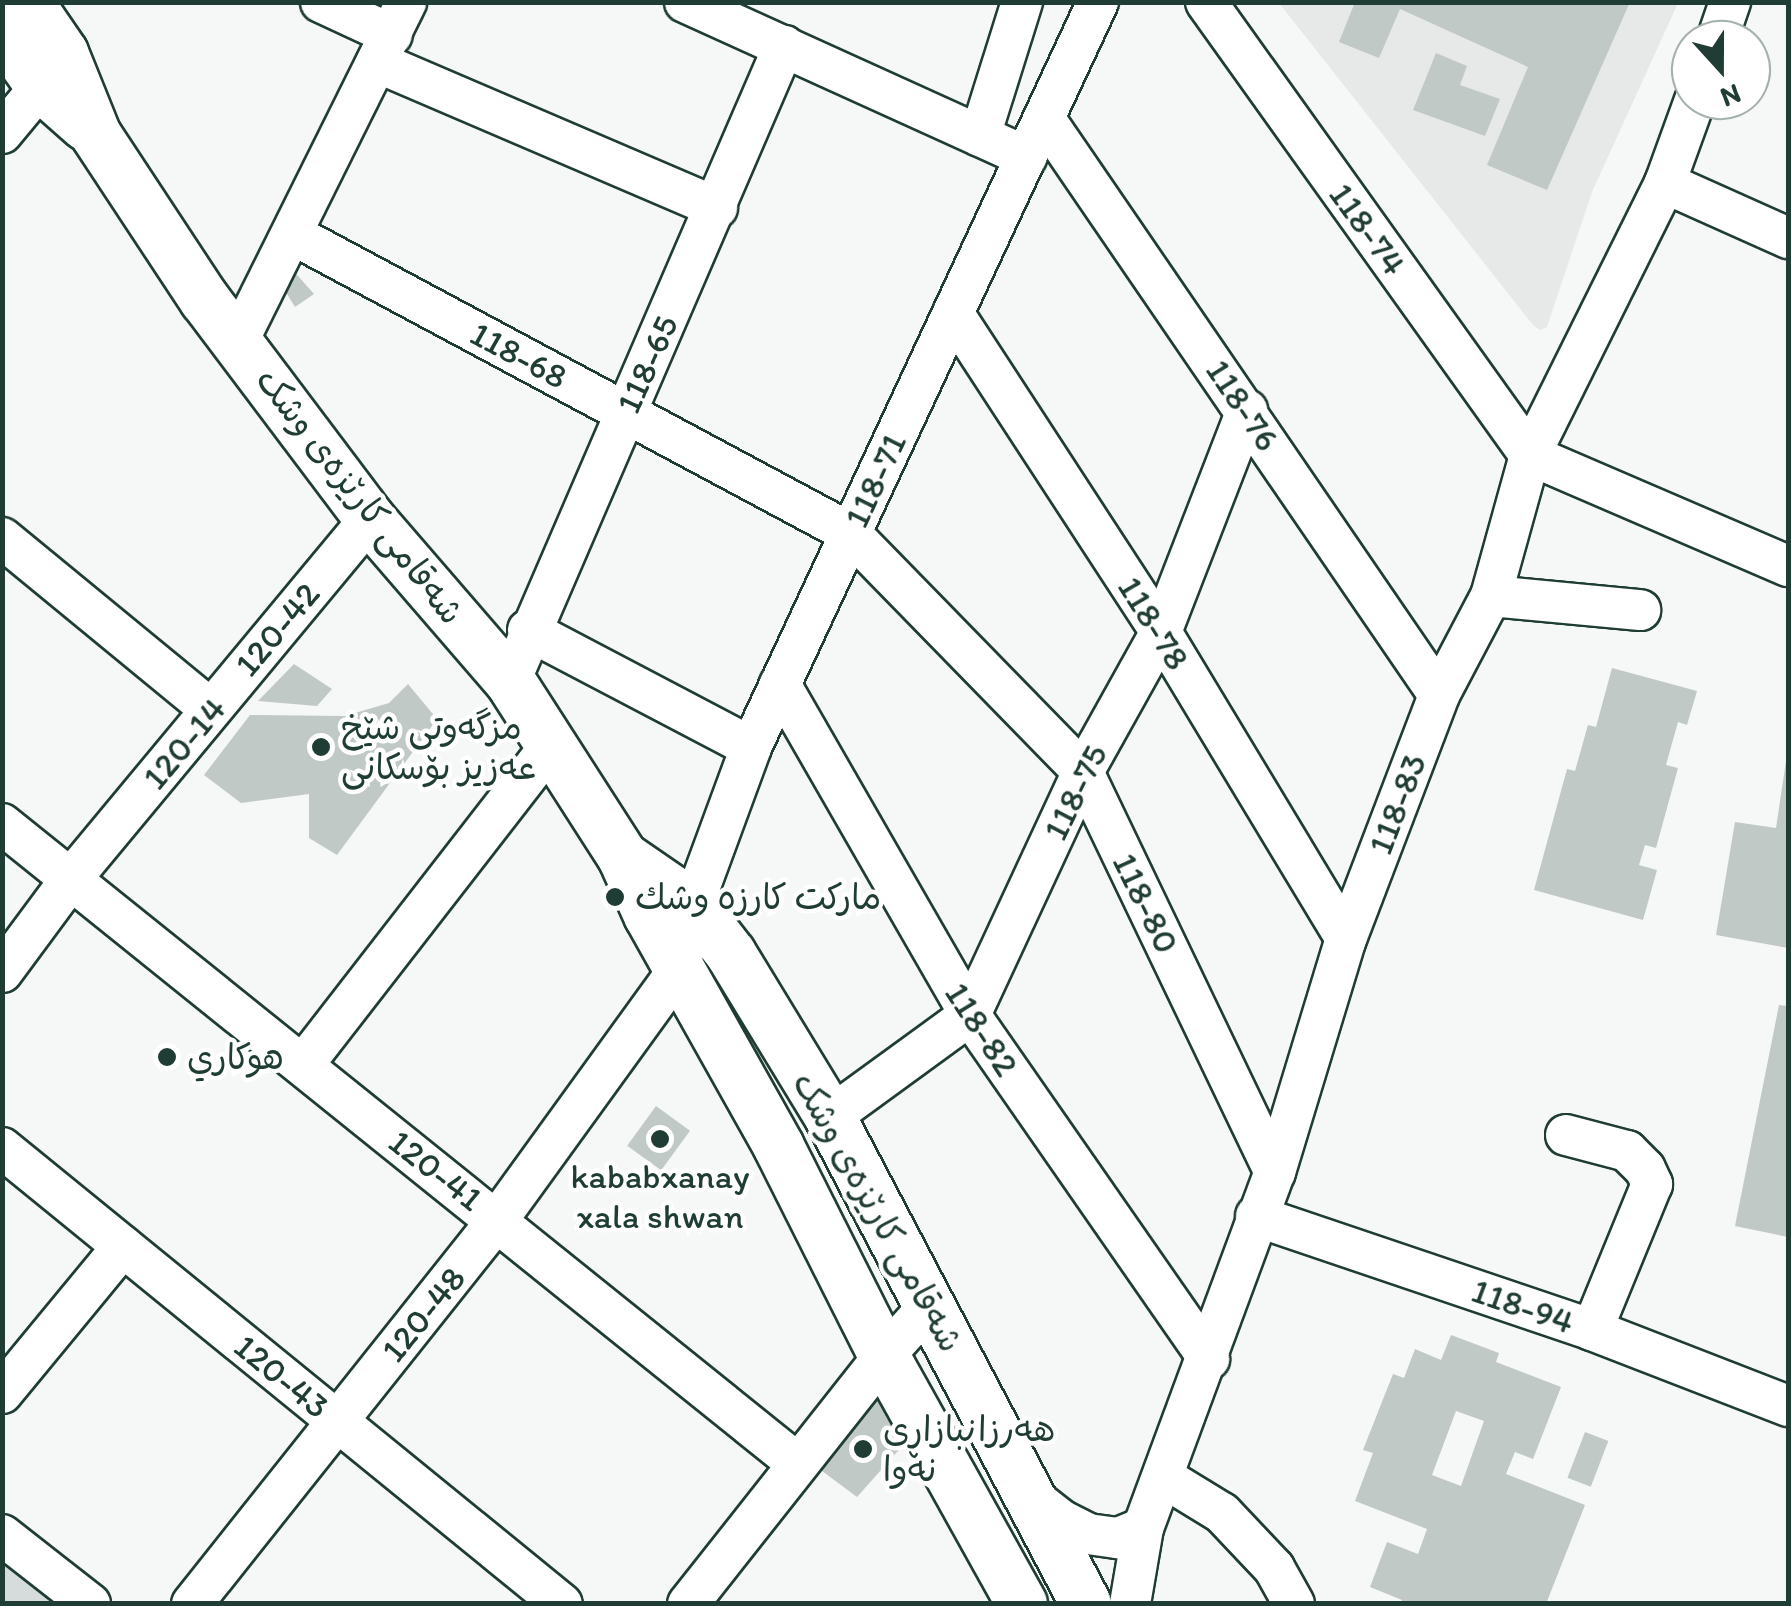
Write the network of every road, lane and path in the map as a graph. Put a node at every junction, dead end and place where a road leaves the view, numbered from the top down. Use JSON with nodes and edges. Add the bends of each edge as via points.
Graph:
{"nodes":[{"id":1,"x":28,"y":2,"type":"edge"},
{"id":2,"x":321,"y":2,"type":"edge"},
{"id":3,"x":685,"y":2,"type":"edge"},
{"id":4,"x":1022,"y":2,"type":"edge"},
{"id":5,"x":1098,"y":2,"type":"edge"},
{"id":6,"x":1206,"y":2,"type":"edge"},
{"id":7,"x":2,"y":32,"type":"edge"},
{"id":8,"x":392,"y":33,"type":"edge"},
{"id":9,"x":784,"y":46,"type":"junction"},
{"id":10,"x":41,"y":86,"type":"junction"},
{"id":11,"x":1044,"y":118,"type":"junction"},
{"id":12,"x":1688,"y":120,"type":"edge"},
{"id":13,"x":2,"y":133,"type":"edge"},
{"id":14,"x":96,"y":135,"type":"junction"},
{"id":15,"x":980,"y":136,"type":"junction"},
{"id":16,"x":1026,"y":157,"type":"junction"},
{"id":17,"x":1665,"y":182,"type":"junction"},
{"id":18,"x":716,"y":208,"type":"junction"},
{"id":19,"x":292,"y":234,"type":"junction"},
{"id":20,"x":1788,"y":238,"type":"edge"},
{"id":21,"x":953,"y":313,"type":"junction"},
{"id":22,"x":238,"y":342,"type":"junction"},
{"id":23,"x":1247,"y":410,"type":"junction"},
{"id":24,"x":626,"y":412,"type":"junction"},
{"id":25,"x":1530,"y":455,"type":"junction"},
{"id":26,"x":370,"y":519,"type":"junction"},
{"id":27,"x":850,"y":533,"type":"junction"},
{"id":28,"x":2,"y":538,"type":"edge"},
{"id":29,"x":1788,"y":566,"type":"edge"},
{"id":30,"x":1491,"y":596,"type":"junction"},
{"id":31,"x":1640,"y":610,"type":"dead end"},
{"id":32,"x":528,"y":630,"type":"junction"},
{"id":33,"x":1161,"y":632,"type":"junction"},
{"id":34,"x":510,"y":681,"type":"junction"},
{"id":35,"x":780,"y":684,"type":"junction"},
{"id":36,"x":1438,"y":696,"type":"junction"},
{"id":37,"x":210,"y":708,"type":"junction"},
{"id":38,"x":550,"y":746,"type":"junction"},
{"id":39,"x":751,"y":747,"type":"junction"},
{"id":40,"x":1083,"y":772,"type":"junction"},
{"id":41,"x":2,"y":824,"type":"edge"},
{"id":42,"x":624,"y":857,"type":"junction"},
{"id":43,"x":70,"y":880,"type":"junction"},
{"id":44,"x":693,"y":905,"type":"junction"},
{"id":45,"x":1346,"y":938,"type":"junction"},
{"id":46,"x":680,"y":968,"type":"junction"},
{"id":47,"x":2,"y":972,"type":"edge"},
{"id":48,"x":970,"y":1015,"type":"junction"},
{"id":49,"x":303,"y":1065,"type":"junction"},
{"id":50,"x":830,"y":1117,"type":"junction"},
{"id":51,"x":1566,"y":1135,"type":"dead end"},
{"id":52,"x":2,"y":1148,"type":"edge"},
{"id":53,"x":1275,"y":1172,"type":"junction"},
{"id":54,"x":1256,"y":1216,"type":"junction"},
{"id":55,"x":498,"y":1220,"type":"junction"},
{"id":56,"x":122,"y":1246,"type":"junction"},
{"id":57,"x":930,"y":1305,"type":"junction"},
{"id":58,"x":1592,"y":1330,"type":"junction"},
{"id":59,"x":884,"y":1356,"type":"junction"},
{"id":60,"x":1208,"y":1359,"type":"junction"},
{"id":61,"x":2,"y":1392,"type":"edge"},
{"id":62,"x":1788,"y":1405,"type":"edge"},
{"id":63,"x":337,"y":1421,"type":"junction"},
{"id":64,"x":798,"y":1464,"type":"junction"},
{"id":65,"x":1163,"y":1477,"type":"junction"},
{"id":66,"x":1033,"y":1498,"type":"junction"},
{"id":67,"x":1144,"y":1528,"type":"junction"},
{"id":68,"x":2,"y":1535,"type":"edge"},
{"id":69,"x":537,"y":1596,"type":"edge"},
{"id":70,"x":90,"y":1604,"type":"edge"},
{"id":71,"x":192,"y":1604,"type":"edge"},
{"id":72,"x":688,"y":1604,"type":"edge"},
{"id":73,"x":1022,"y":1604,"type":"edge"},
{"id":74,"x":1086,"y":1604,"type":"edge"},
{"id":75,"x":1130,"y":1604,"type":"edge"},
{"id":76,"x":1294,"y":1604,"type":"edge"}],
"edges":[{"from":1,"to":14,"type":"main road","name":"شەقامی کارێزەی وشک","via":[[64,53]]},
{"from":2,"to":8,"type":"street"},
{"from":3,"to":9,"type":"street"},
{"from":4,"to":15,"type":"street"},
{"from":5,"to":11,"type":"street","name":"118-71"},
{"from":6,"to":25,"type":"street","name":"118-74"},
{"from":7,"to":10,"type":"main road","name":"شەقامی کارێزەی وشک"},
{"from":8,"to":18,"type":"street"},
{"from":8,"to":19,"type":"street"},
{"from":9,"to":15,"type":"street"},
{"from":9,"to":18,"type":"street","name":"118-65"},
{"from":10,"to":13,"type":"street"},
{"from":10,"to":14,"type":"main road","name":"شەقامی کارێزەی وشک"},
{"from":11,"to":16,"type":"street","name":"118-71"},
{"from":11,"to":23,"type":"street","name":"118-76"},
{"from":12,"to":17,"type":"street","name":"118-83"},
{"from":14,"to":22,"type":"main road","name":"شەقامی کارێزەی وشک"},
{"from":15,"to":16,"type":"street"},
{"from":16,"to":21,"type":"street","name":"118-71"},
{"from":17,"to":20,"type":"street"},
{"from":17,"to":25,"type":"street","name":"118-83"},
{"from":18,"to":24,"type":"street","name":"118-65"},
{"from":19,"to":22,"type":"street"},
{"from":19,"to":24,"type":"street","name":"118-68"},
{"from":21,"to":27,"type":"street","name":"118-71"},
{"from":21,"to":33,"type":"street","name":"118-78"},
{"from":22,"to":26,"type":"main road","name":"شەقامی کارێزەی وشک"},
{"from":23,"to":33,"type":"street","name":"118-75"},
{"from":23,"to":36,"type":"street","name":"118-76"},
{"from":24,"to":27,"type":"street","name":"118-68"},
{"from":24,"to":32,"type":"street","name":"118-65"},
{"from":25,"to":29,"type":"street"},
{"from":25,"to":30,"type":"street","name":"118-83"},
{"from":26,"to":34,"type":"main road","name":"شەقامی کارێزەی وشک"},
{"from":26,"to":37,"type":"street","name":"120-42"},
{"from":26,"to":43,"type":"street","name":"120-14"},
{"from":27,"to":35,"type":"street","name":"118-71"},
{"from":27,"to":40,"type":"street","name":"118-80"},
{"from":28,"to":37,"type":"street"},
{"from":30,"to":31,"type":"street"},
{"from":30,"to":36,"type":"street","name":"118-83"},
{"from":32,"to":34,"type":"street","name":"118-65"},
{"from":32,"to":39,"type":"street"},
{"from":33,"to":40,"type":"street","name":"118-75"},
{"from":33,"to":45,"type":"street","name":"118-78"},
{"from":34,"to":38,"type":"main road","name":"شەقامی کارێزەی وشک"},
{"from":35,"to":39,"type":"street","name":"118-71"},
{"from":35,"to":48,"type":"street","name":"118-82"},
{"from":36,"to":45,"type":"street","name":"118-83"},
{"from":37,"to":43,"type":"street","name":"120-42"},
{"from":38,"to":42,"type":"main road","name":"شەقامی کارێزەی وشک"},
{"from":38,"to":49,"type":"street"},
{"from":39,"to":44,"type":"street","name":"118-71"},
{"from":40,"to":48,"type":"street","name":"118-75"},
{"from":40,"to":53,"type":"street","name":"118-80"},
{"from":41,"to":43,"type":"street","name":"120-41"},
{"from":42,"to":44,"type":"main road","name":"شەقامی کارێزەی وشک"},
{"from":42,"to":46,"type":"main road","name":"شەقامی کارێزەی وشک"},
{"from":43,"to":47,"type":"street","name":"120-14"},
{"from":43,"to":49,"type":"street","name":"120-41"},
{"from":44,"to":46,"type":"street","name":"118-71"},
{"from":44,"to":50,"type":"main road","name":"شەقامی کارێزەی وشک","via":[[731,954]]},
{"from":45,"to":53,"type":"street","name":"118-83"},
{"from":46,"to":55,"type":"street","name":"120-48"},
{"from":46,"to":59,"type":"main road","name":"شەقامی کارێزەی وشک"},
{"from":48,"to":50,"type":"street","name":"118-75"},
{"from":48,"to":60,"type":"street","name":"118-82"},
{"from":49,"to":55,"type":"street","name":"120-41"},
{"from":50,"to":57,"type":"main road","name":"شەقامی کارێزەی وشک"},
{"from":51,"to":58,"type":"street","via":[[1627,1152],[1652,1184]]},
{"from":52,"to":56,"type":"street","name":"120-43"},
{"from":53,"to":54,"type":"street","name":"118-83"},
{"from":54,"to":58,"type":"street","name":"118-94"},
{"from":54,"to":60,"type":"street","name":"118-83"},
{"from":55,"to":63,"type":"street","name":"120-48"},
{"from":55,"to":64,"type":"street","name":"120-41"},
{"from":56,"to":61,"type":"street"},
{"from":56,"to":63,"type":"street","name":"120-43"},
{"from":57,"to":59,"type":"street"},
{"from":57,"to":66,"type":"main road","name":"شەقامی کارێزەی وشک"},
{"from":58,"to":62,"type":"street","name":"118-94"},
{"from":59,"to":64,"type":"street"},
{"from":59,"to":73,"type":"main road","name":"شەقامی کارێزەی وشک"},
{"from":60,"to":65,"type":"street","name":"118-83"},
{"from":63,"to":69,"type":"street","name":"120-43"},
{"from":63,"to":71,"type":"street","name":"120-48"},
{"from":64,"to":72,"type":"street"},
{"from":65,"to":67,"type":"street","name":"118-83"},
{"from":65,"to":76,"type":"street","via":[[1222,1513],[1274,1568]]},
{"from":66,"to":67,"type":"street","via":[[1088,1534],[1118,1538]]},
{"from":66,"to":74,"type":"main road","name":"شەقامی کارێزەی وشک"},
{"from":67,"to":75,"type":"street","name":"118-83"},
{"from":68,"to":70,"type":"street"}]}
